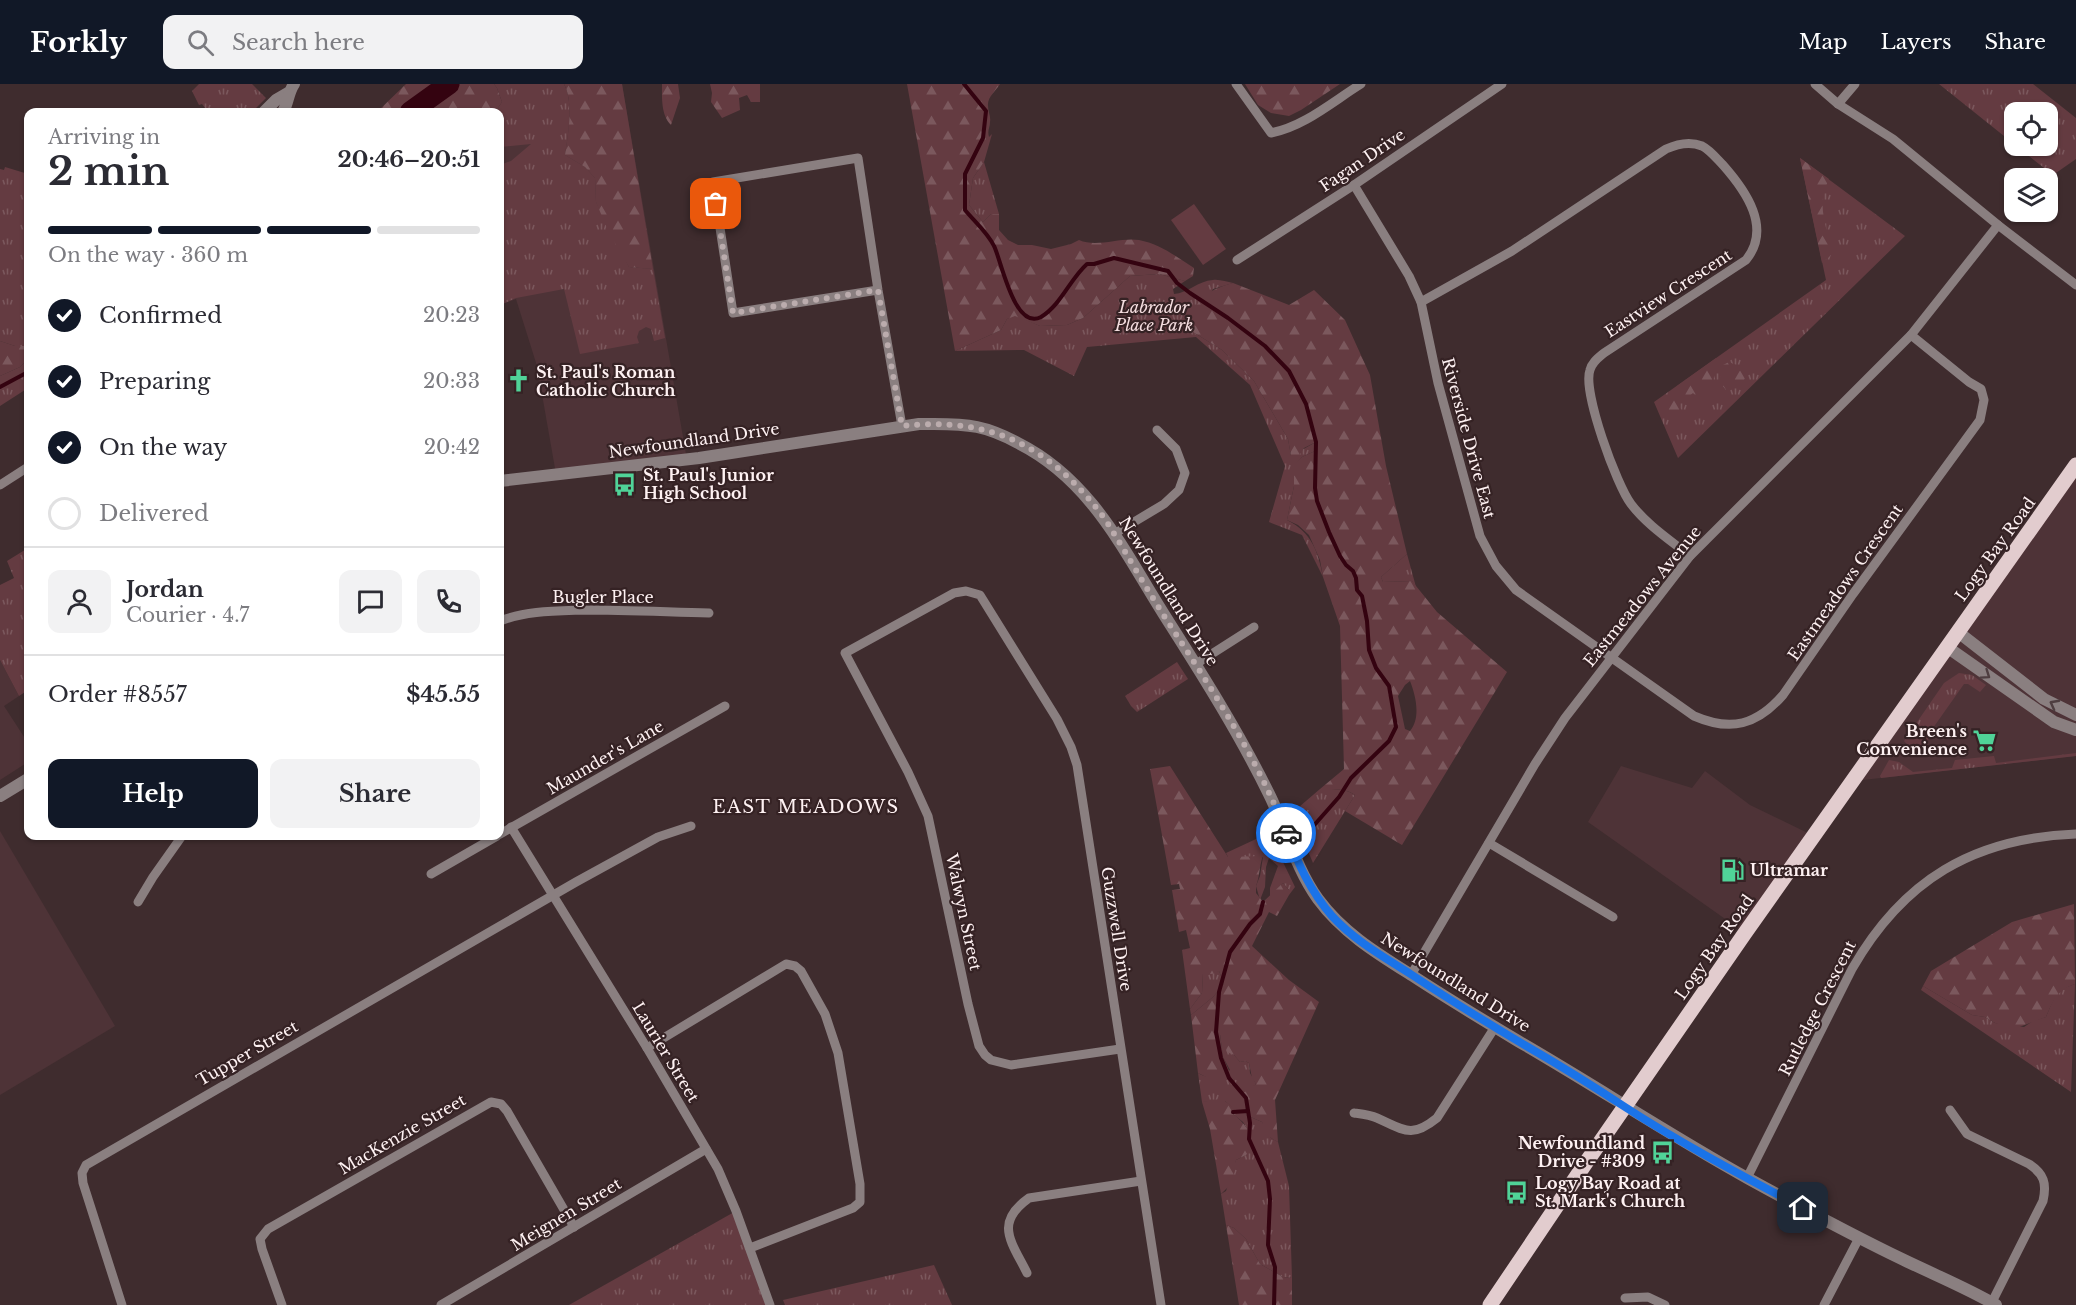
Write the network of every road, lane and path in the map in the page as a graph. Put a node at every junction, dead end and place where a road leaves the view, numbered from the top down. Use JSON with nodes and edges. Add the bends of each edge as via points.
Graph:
{"nodes":[{"id":1,"x":1236,"y":84,"type":"edge"},
{"id":2,"x":1360,"y":84,"type":"edge"},
{"id":3,"x":1502,"y":84,"type":"edge"},
{"id":4,"x":1815,"y":84,"type":"edge"},
{"id":5,"x":1855,"y":84,"type":"edge"},
{"id":6,"x":291,"y":89,"type":"edge"},
{"id":7,"x":1838,"y":104,"type":"junction"},
{"id":8,"x":268,"y":108,"type":"edge"},
{"id":9,"x":285,"y":108,"type":"edge"},
{"id":10,"x":1354,"y":185,"type":"junction"},
{"id":11,"x":1998,"y":225,"type":"junction"},
{"id":12,"x":1237,"y":260,"type":"dead end"},
{"id":13,"x":2076,"y":285,"type":"edge"},
{"id":14,"x":878,"y":290,"type":"junction"},
{"id":15,"x":1421,"y":302,"type":"junction"},
{"id":16,"x":1911,"y":335,"type":"junction"},
{"id":17,"x":902,"y":426,"type":"junction"},
{"id":18,"x":1157,"y":430,"type":"dead end"},
{"id":19,"x":2076,"y":465,"type":"edge"},
{"id":20,"x":24,"y":470,"type":"edge"},
{"id":21,"x":504,"y":481,"type":"edge"},
{"id":22,"x":0,"y":485,"type":"edge"},
{"id":23,"x":1114,"y":534,"type":"junction"},
{"id":24,"x":1690,"y":556,"type":"junction"},
{"id":25,"x":966,"y":591,"type":"joint"},
{"id":26,"x":709,"y":613,"type":"dead end"},
{"id":27,"x":504,"y":620,"type":"edge"},
{"id":28,"x":1254,"y":627,"type":"dead end"},
{"id":29,"x":1958,"y":632,"type":"junction"},
{"id":30,"x":1947,"y":647,"type":"junction"},
{"id":31,"x":1611,"y":658,"type":"junction"},
{"id":32,"x":1196,"y":664,"type":"junction"},
{"id":33,"x":725,"y":706,"type":"dead end"},
{"id":34,"x":2076,"y":715,"type":"edge"},
{"id":35,"x":2076,"y":730,"type":"edge"},
{"id":36,"x":24,"y":781,"type":"edge"},
{"id":37,"x":0,"y":796,"type":"edge"},
{"id":38,"x":691,"y":826,"type":"dead end"},
{"id":39,"x":511,"y":827,"type":"junction"},
{"id":40,"x":504,"y":831,"type":"edge"},
{"id":41,"x":2076,"y":834,"type":"edge"},
{"id":42,"x":179,"y":840,"type":"edge"},
{"id":43,"x":489,"y":840,"type":"edge"},
{"id":44,"x":1489,"y":843,"type":"junction"},
{"id":45,"x":431,"y":874,"type":"dead end"},
{"id":46,"x":552,"y":896,"type":"junction"},
{"id":47,"x":138,"y":902,"type":"dead end"},
{"id":48,"x":1613,"y":917,"type":"dead end"},
{"id":49,"x":1411,"y":975,"type":"junction"},
{"id":50,"x":1495,"y":1028,"type":"junction"},
{"id":51,"x":647,"y":1048,"type":"junction"},
{"id":52,"x":1120,"y":1049,"type":"junction"},
{"id":53,"x":1625,"y":1107,"type":"junction"},
{"id":54,"x":1950,"y":1110,"type":"dead end"},
{"id":55,"x":1354,"y":1113,"type":"dead end"},
{"id":56,"x":706,"y":1149,"type":"junction"},
{"id":57,"x":1747,"y":1178,"type":"junction"},
{"id":58,"x":1141,"y":1181,"type":"junction"},
{"id":59,"x":574,"y":1227,"type":"junction"},
{"id":60,"x":1859,"y":1238,"type":"junction"},
{"id":61,"x":750,"y":1248,"type":"junction"},
{"id":62,"x":1028,"y":1273,"type":"dead end"},
{"id":63,"x":1625,"y":1298,"type":"dead end"},
{"id":64,"x":1994,"y":1304,"type":"edge"},
{"id":65,"x":122,"y":1305,"type":"edge"},
{"id":66,"x":282,"y":1305,"type":"edge"},
{"id":67,"x":441,"y":1305,"type":"edge"},
{"id":68,"x":770,"y":1305,"type":"edge"},
{"id":69,"x":1161,"y":1305,"type":"edge"},
{"id":70,"x":1490,"y":1305,"type":"edge"},
{"id":71,"x":1665,"y":1305,"type":"edge"},
{"id":72,"x":1824,"y":1305,"type":"edge"}],
"edges":[{"from":1,"to":2,"type":"street","via":[[1271,133],[1304,121]]},
{"from":3,"to":10,"type":"street","name":"Fagan Drive"},
{"from":4,"to":7,"type":"street"},
{"from":5,"to":7,"type":"street"},
{"from":6,"to":8,"type":"street"},
{"from":6,"to":9,"type":"street"},
{"from":7,"to":11,"type":"street","via":[[1893,140]]},
{"from":10,"to":12,"type":"street","name":"Fagan Drive"},
{"from":10,"to":15,"type":"street","name":"Riverside Drive East"},
{"from":11,"to":13,"type":"street"},
{"from":11,"to":16,"type":"street","name":"Eastmeadows Avenue"},
{"from":14,"to":14,"type":"street","via":[[733,313],[713,183],[858,158]]},
{"from":14,"to":17,"type":"street"},
{"from":15,"to":24,"type":"street","name":"Eastview Crescent","via":[[1512,251],[1666,149],[1691,143],[1715,156],[1753,208],[1757,232],[1754,250],[1746,260],[1604,353],[1589,371],[1588,383],[1610,460],[1631,504]]},
{"from":15,"to":31,"type":"street","name":"Riverside Drive East","via":[[1454,444],[1480,536],[1490,555],[1516,590]]},
{"from":16,"to":24,"type":"street","name":"Eastmeadows Avenue"},
{"from":16,"to":31,"type":"street","name":"Eastmeadows Crescent","via":[[1981,389],[1984,400],[1980,420],[1772,708],[1755,720],[1732,725],[1710,723]]},
{"from":17,"to":21,"type":"street","name":"Newfoundland Drive","via":[[699,458]]},
{"from":17,"to":23,"type":"street","name":"Newfoundland Drive","via":[[976,427],[1023,446],[1076,484]]},
{"from":18,"to":23,"type":"street","via":[[1176,449],[1185,473],[1179,490],[1164,504]]},
{"from":19,"to":29,"type":"main road","name":"Logy Bay Road"},
{"from":20,"to":22,"type":"street"},
{"from":23,"to":32,"type":"street","name":"Newfoundland Drive"},
{"from":24,"to":31,"type":"street","name":"Eastmeadows Avenue"},
{"from":25,"to":52,"type":"street","name":"Guzzwell Drive","via":[[980,595],[989,607],[1071,747],[1080,782]]},
{"from":25,"to":52,"type":"street","name":"Walwyn Street","via":[[943,598],[845,653],[928,816],[970,1013],[985,1055],[1011,1065]]},
{"from":26,"to":27,"type":"street","name":"Bugler Place","via":[[565,611]]},
{"from":28,"to":32,"type":"street"},
{"from":29,"to":30,"type":"main road","name":"Logy Bay Road"},
{"from":34,"to":29,"type":"street","one_way":true,"via":[[2044,699]]},
{"from":30,"to":35,"type":"street","one_way":true,"via":[[2047,717]]},
{"from":30,"to":53,"type":"main road","name":"Logy Bay Road"},
{"from":31,"to":44,"type":"street","name":"Eastmeadows Avenue","via":[[1565,718]]},
{"from":32,"to":49,"type":"street","name":"Newfoundland Drive","via":[[1248,753],[1303,876],[1318,898],[1354,937]]},
{"from":33,"to":39,"type":"street","name":"Maunder's Lane"},
{"from":36,"to":37,"type":"street"},
{"from":38,"to":46,"type":"street","via":[[658,837]]},
{"from":39,"to":40,"type":"street","name":"Maunder's Lane"},
{"from":39,"to":46,"type":"street","name":"Laurier Street"},
{"from":41,"to":57,"type":"street","name":"Rutledge Crescent","via":[[2021,839],[1982,851],[1935,874],[1885,919],[1852,969]]},
{"from":42,"to":47,"type":"street"},
{"from":43,"to":45,"type":"street","name":"Maunder's Lane"},
{"from":44,"to":48,"type":"street"},
{"from":44,"to":49,"type":"street","name":"Eastmeadows Avenue"},
{"from":46,"to":51,"type":"street","name":"Laurier Street"},
{"from":46,"to":65,"type":"street","name":"Tupper Street","via":[[86,1165],[83,1183]]},
{"from":49,"to":50,"type":"street","name":"Newfoundland Drive"},
{"from":50,"to":53,"type":"street","name":"Newfoundland Drive"},
{"from":50,"to":55,"type":"street","via":[[1437,1118],[1424,1129],[1403,1130],[1375,1117]]},
{"from":51,"to":56,"type":"street","name":"Laurier Street"},
{"from":51,"to":61,"type":"street","via":[[786,964],[801,971],[825,1014],[838,1053],[860,1202]]},
{"from":52,"to":58,"type":"street","name":"Guzzwell Drive"},
{"from":53,"to":57,"type":"street","name":"Newfoundland Drive"},
{"from":53,"to":70,"type":"main road","name":"Logy Bay Road"},
{"from":54,"to":64,"type":"street","via":[[1967,1134],[2029,1164],[2046,1184],[2043,1201]]},
{"from":56,"to":59,"type":"street","name":"Meignen Street"},
{"from":56,"to":61,"type":"street","name":"Laurier Street","via":[[728,1190]]},
{"from":57,"to":60,"type":"street","name":"Newfoundland Drive"},
{"from":58,"to":62,"type":"street","via":[[1029,1198],[1015,1208],[1008,1223],[1011,1241]]},
{"from":58,"to":69,"type":"street","name":"Guzzwell Drive"},
{"from":59,"to":66,"type":"street","name":"MacKenzie Street","via":[[507,1111],[501,1104],[491,1102],[268,1229],[260,1239]]},
{"from":59,"to":67,"type":"street","name":"Meignen Street"},
{"from":60,"to":64,"type":"street","name":"Newfoundland Drive"},
{"from":60,"to":72,"type":"street"},
{"from":61,"to":68,"type":"street","name":"Laurier Street"},
{"from":63,"to":71,"type":"street","via":[[1648,1297]]}]}
